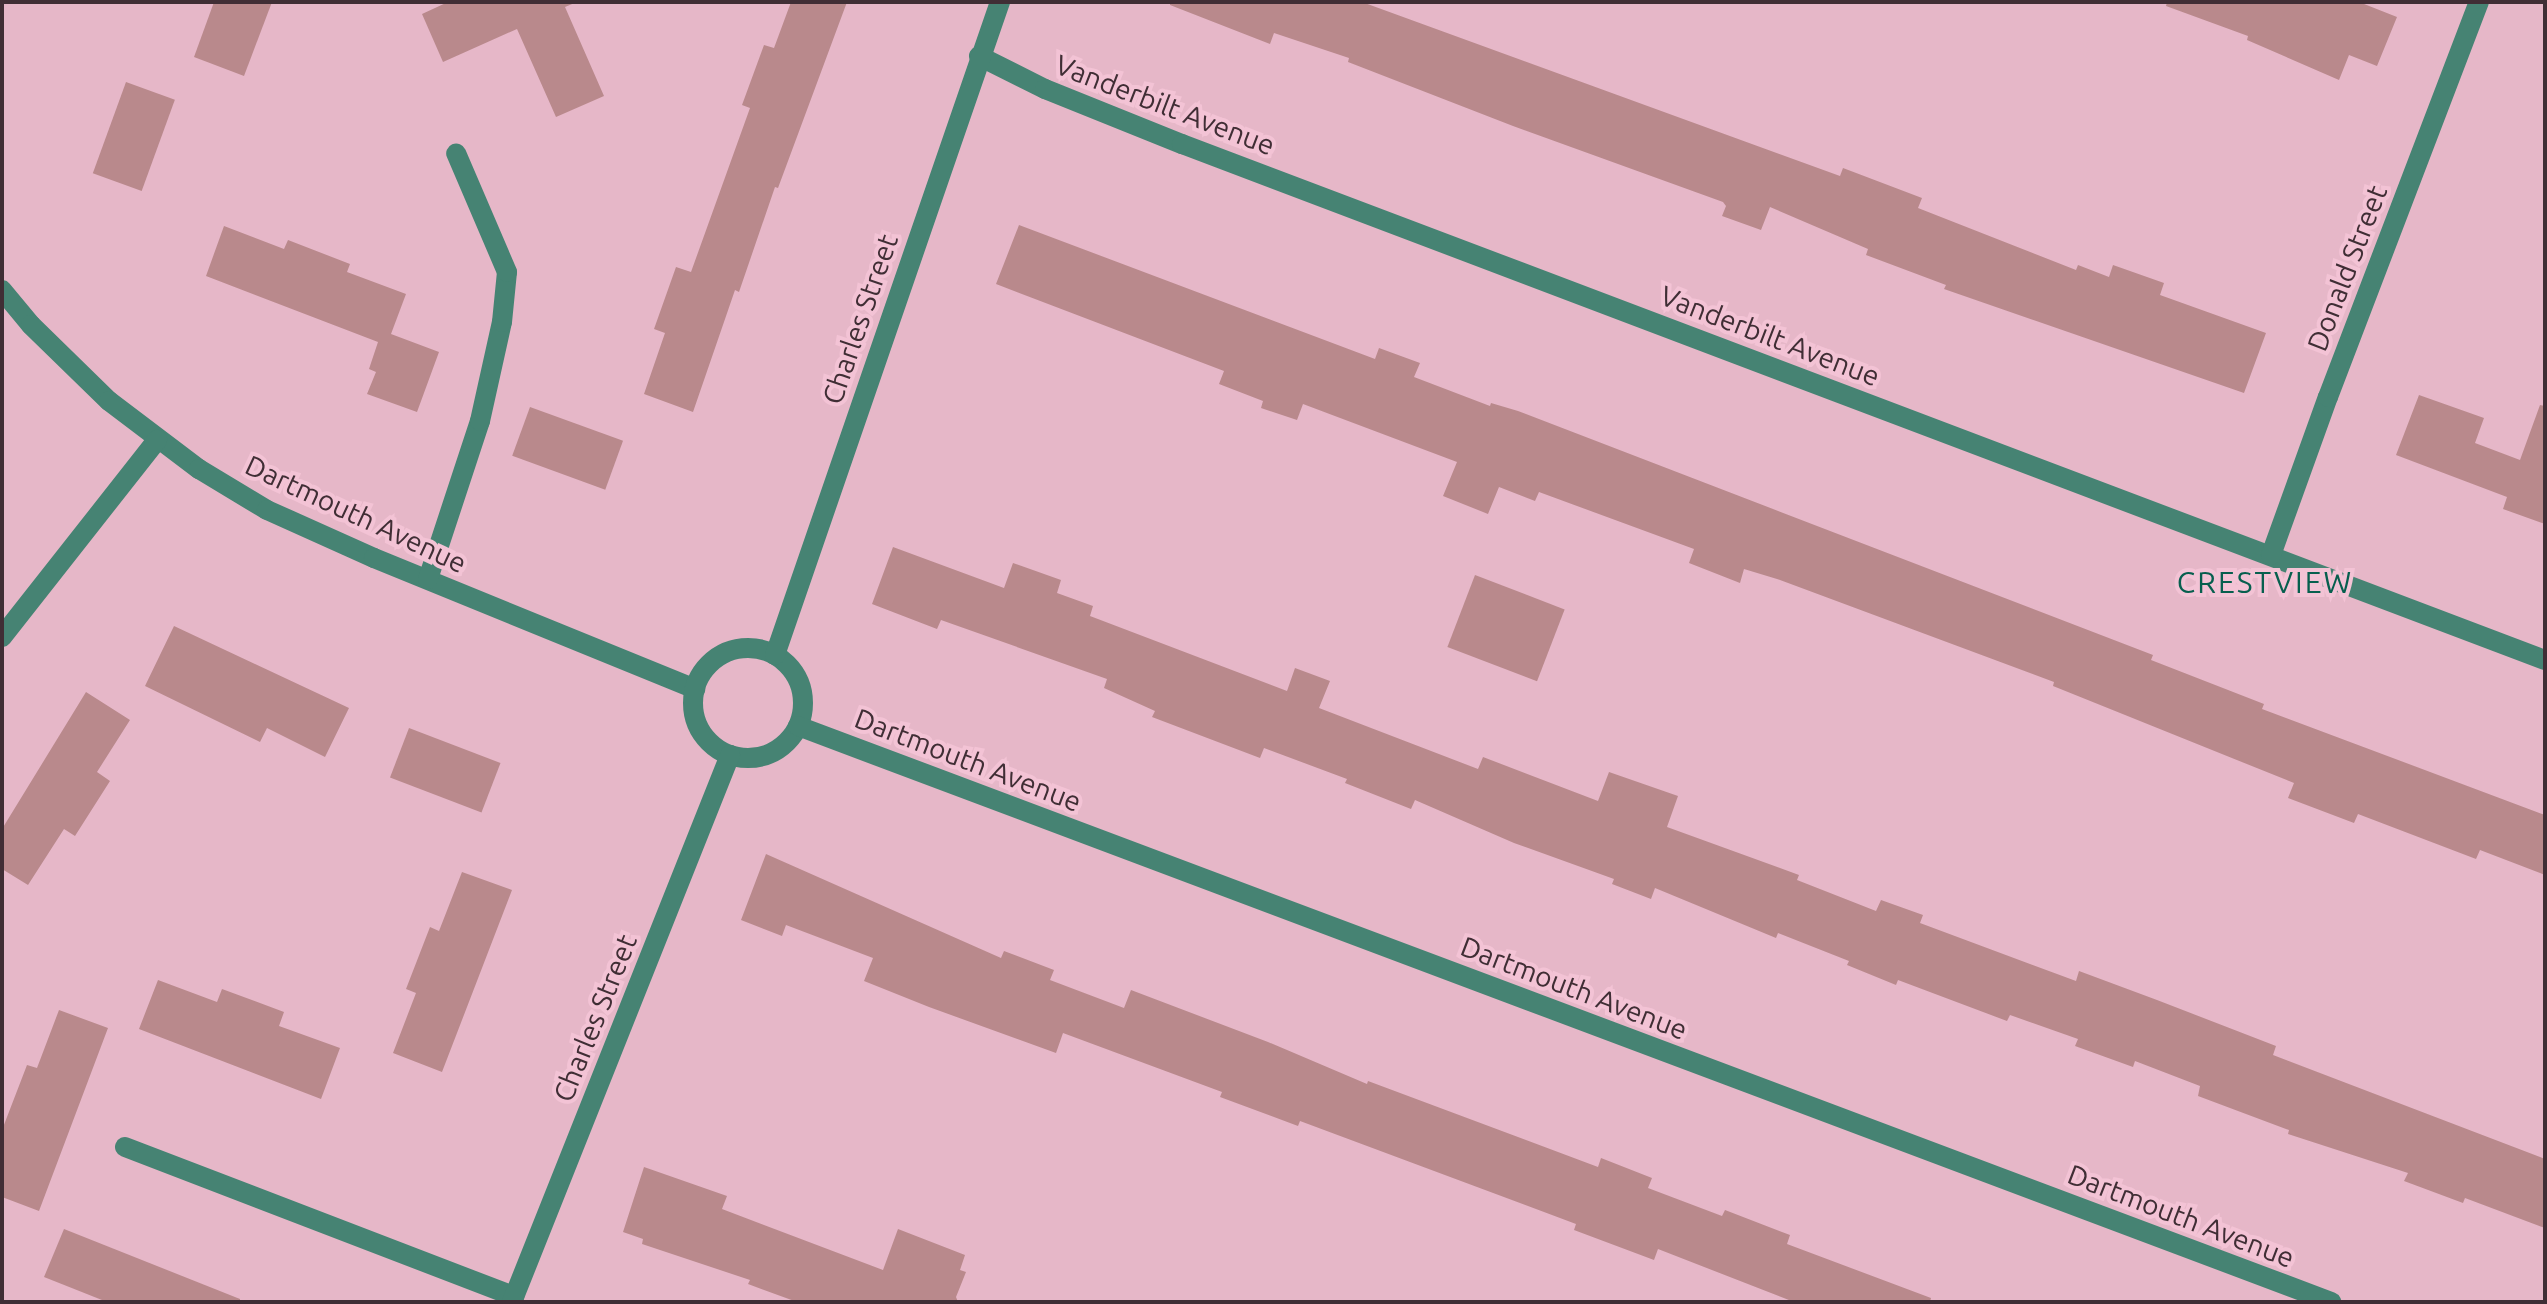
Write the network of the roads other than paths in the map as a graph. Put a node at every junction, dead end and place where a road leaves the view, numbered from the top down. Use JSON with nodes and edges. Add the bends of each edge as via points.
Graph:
{"nodes":[{"id":1,"x":1000,"y":2,"type":"edge"},
{"id":2,"x":2479,"y":2,"type":"edge"},
{"id":3,"x":979,"y":56,"type":"junction"},
{"id":4,"x":456,"y":153,"type":"dead end"},
{"id":5,"x":2,"y":290,"type":"edge"},
{"id":6,"x":157,"y":440,"type":"junction"},
{"id":7,"x":2271,"y":555,"type":"junction"},
{"id":8,"x":428,"y":579,"type":"junction"},
{"id":9,"x":2,"y":637,"type":"edge"},
{"id":10,"x":775,"y":655,"type":"junction"},
{"id":11,"x":2545,"y":660,"type":"edge"},
{"id":12,"x":695,"y":689,"type":"junction"},
{"id":13,"x":798,"y":726,"type":"junction"},
{"id":14,"x":730,"y":755,"type":"junction"},
{"id":15,"x":125,"y":1147,"type":"dead end"},
{"id":16,"x":513,"y":1299,"type":"edge"},
{"id":17,"x":2331,"y":1302,"type":"edge"}],
"edges":[{"from":1,"to":3,"type":"street","name":"Charles Street"},
{"from":2,"to":7,"type":"street","name":"Donald Street"},
{"from":3,"to":7,"type":"street","name":"Vanderbilt Avenue","via":[[1045,89],[1182,144]]},
{"from":3,"to":10,"type":"street","name":"Charles Street"},
{"from":4,"to":8,"type":"street","via":[[507,272],[480,421]]},
{"from":5,"to":6,"type":"street","name":"Dartmouth Avenue","via":[[98,391]]},
{"from":6,"to":8,"type":"street","name":"Dartmouth Avenue","via":[[267,510]]},
{"from":6,"to":9,"type":"street"},
{"from":7,"to":11,"type":"street","name":"Vanderbilt Avenue"},
{"from":8,"to":12,"type":"street","name":"Dartmouth Avenue"},
{"from":10,"to":12,"type":"street","via":[[759,649],[726,652],[701,674]]},
{"from":10,"to":13,"type":"street","via":[[788,664],[800,686]]},
{"from":12,"to":14,"type":"street","via":[[696,721],[703,735]]},
{"from":13,"to":14,"type":"street","via":[[777,750],[746,758]]},
{"from":13,"to":17,"type":"street","name":"Dartmouth Avenue"},
{"from":14,"to":16,"type":"street","name":"Charles Street"},
{"from":15,"to":16,"type":"street"}]}
